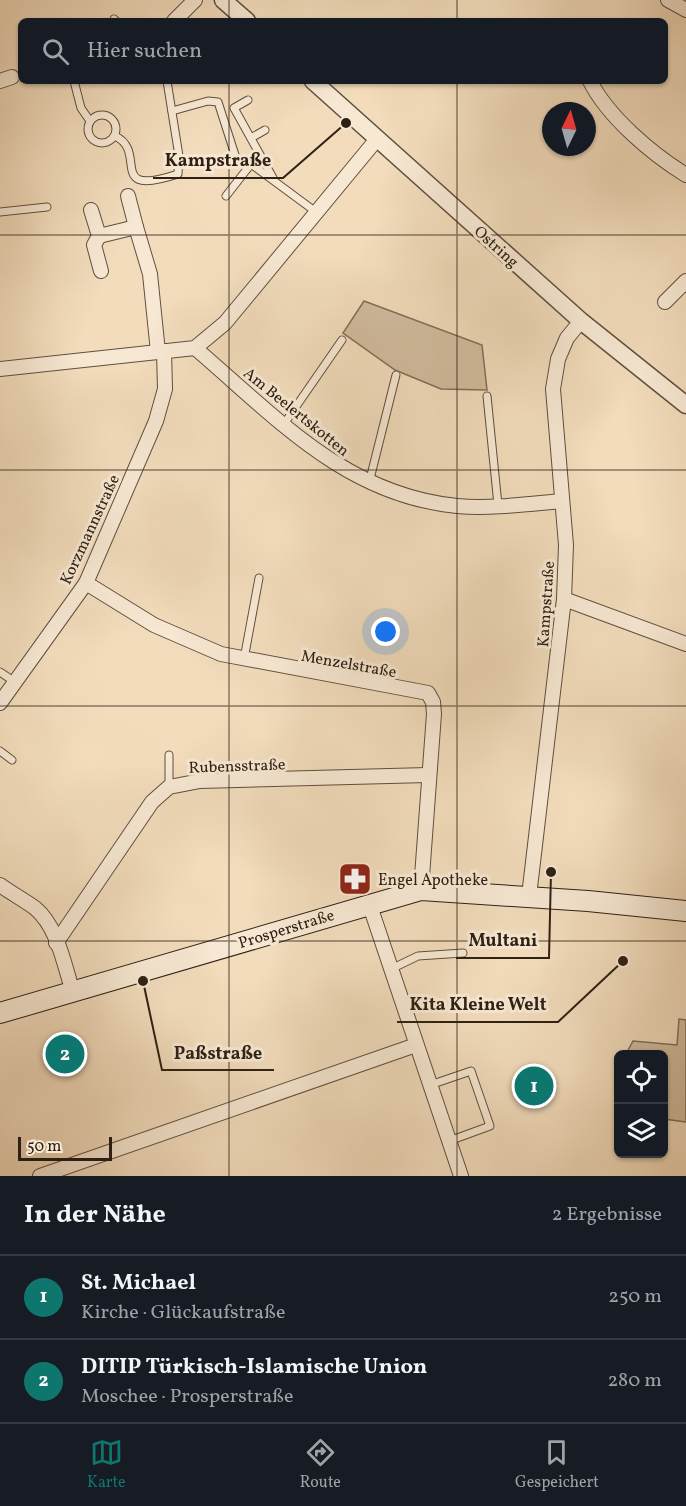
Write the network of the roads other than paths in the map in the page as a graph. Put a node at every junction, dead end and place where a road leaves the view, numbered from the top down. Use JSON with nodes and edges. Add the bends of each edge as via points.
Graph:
{"nodes":[{"id":1,"x":195,"y":0,"type":"edge"},
{"id":2,"x":223,"y":0,"type":"edge"},
{"id":3,"x":668,"y":0,"type":"edge"},
{"id":4,"x":686,"y":10,"type":"edge"},
{"id":5,"x":177,"y":18,"type":"edge"},
{"id":6,"x":244,"y":18,"type":"edge"},
{"id":7,"x":75,"y":84,"type":"edge"},
{"id":8,"x":168,"y":84,"type":"edge"},
{"id":9,"x":316,"y":84,"type":"edge"},
{"id":10,"x":592,"y":84,"type":"edge"},
{"id":11,"x":248,"y":100,"type":"dead end"},
{"id":12,"x":172,"y":111,"type":"junction"},
{"id":13,"x":90,"y":121,"type":"junction"},
{"id":14,"x":265,"y":130,"type":"dead end"},
{"id":15,"x":115,"y":136,"type":"junction"},
{"id":16,"x":251,"y":138,"type":"junction"},
{"id":17,"x":377,"y":139,"type":"junction"},
{"id":18,"x":236,"y":158,"type":"dead end"},
{"id":19,"x":686,"y":175,"type":"edge"},
{"id":20,"x":274,"y":181,"type":"junction"},
{"id":21,"x":128,"y":196,"type":"dead end"},
{"id":22,"x":226,"y":196,"type":"dead end"},
{"id":23,"x":47,"y":207,"type":"dead end"},
{"id":24,"x":91,"y":210,"type":"dead end"},
{"id":25,"x":0,"y":212,"type":"edge"},
{"id":26,"x":316,"y":213,"type":"junction"},
{"id":27,"x":136,"y":227,"type":"junction"},
{"id":28,"x":99,"y":236,"type":"junction"},
{"id":29,"x":100,"y":271,"type":"dead end"},
{"id":30,"x":686,"y":281,"type":"edge"},
{"id":31,"x":665,"y":302,"type":"dead end"},
{"id":32,"x":581,"y":321,"type":"junction"},
{"id":33,"x":342,"y":340,"type":"dead end"},
{"id":34,"x":195,"y":348,"type":"junction"},
{"id":35,"x":161,"y":351,"type":"junction"},
{"id":36,"x":0,"y":369,"type":"edge"},
{"id":37,"x":396,"y":375,"type":"dead end"},
{"id":38,"x":487,"y":396,"type":"dead end"},
{"id":39,"x":686,"y":405,"type":"edge"},
{"id":40,"x":284,"y":424,"type":"junction"},
{"id":41,"x":369,"y":483,"type":"junction"},
{"id":42,"x":562,"y":501,"type":"junction"},
{"id":43,"x":498,"y":505,"type":"junction"},
{"id":44,"x":259,"y":578,"type":"dead end"},
{"id":45,"x":86,"y":583,"type":"junction"},
{"id":46,"x":564,"y":599,"type":"junction"},
{"id":47,"x":686,"y":644,"type":"edge"},
{"id":48,"x":244,"y":660,"type":"junction"},
{"id":49,"x":0,"y":672,"type":"edge"},
{"id":50,"x":15,"y":682,"type":"junction"},
{"id":51,"x":0,"y":703,"type":"edge"},
{"id":52,"x":0,"y":751,"type":"edge"},
{"id":53,"x":169,"y":755,"type":"dead end"},
{"id":54,"x":12,"y":760,"type":"dead end"},
{"id":55,"x":428,"y":775,"type":"junction"},
{"id":56,"x":169,"y":787,"type":"junction"},
{"id":57,"x":0,"y":885,"type":"edge"},
{"id":58,"x":421,"y":890,"type":"junction"},
{"id":59,"x":529,"y":896,"type":"junction"},
{"id":60,"x":369,"y":903,"type":"junction"},
{"id":61,"x":686,"y":911,"type":"edge"},
{"id":62,"x":56,"y":943,"type":"junction"},
{"id":63,"x":463,"y":953,"type":"dead end"},
{"id":64,"x":391,"y":969,"type":"junction"},
{"id":65,"x":73,"y":992,"type":"junction"},
{"id":66,"x":0,"y":1013,"type":"edge"},
{"id":67,"x":416,"y":1045,"type":"junction"},
{"id":68,"x":430,"y":1085,"type":"junction"},
{"id":69,"x":449,"y":1141,"type":"junction"},
{"id":70,"x":43,"y":1176,"type":"edge"},
{"id":71,"x":461,"y":1176,"type":"edge"}],
"edges":[{"from":1,"to":5,"type":"street"},
{"from":2,"to":6,"type":"street"},
{"from":3,"to":4,"type":"street"},
{"from":7,"to":13,"type":"lane","via":[[81,108]]},
{"from":8,"to":12,"type":"lane"},
{"from":9,"to":17,"type":"street","name":"Ostring"},
{"from":10,"to":19,"type":"street","via":[[600,101],[663,161]]},
{"from":11,"to":16,"type":"lane","via":[[234,108]]},
{"from":12,"to":15,"type":"lane","via":[[178,174],[148,183],[140,180],[132,171],[127,147]]},
{"from":12,"to":18,"type":"lane","via":[[218,102]]},
{"from":13,"to":15,"type":"lane","via":[[97,115],[113,119]]},
{"from":13,"to":15,"type":"lane","via":[[88,134],[92,140],[104,143]]},
{"from":14,"to":16,"type":"lane"},
{"from":16,"to":20,"type":"lane"},
{"from":17,"to":26,"type":"street"},
{"from":17,"to":32,"type":"street","name":"Ostring"},
{"from":20,"to":22,"type":"lane","via":[[251,164]]},
{"from":20,"to":26,"type":"lane"},
{"from":21,"to":27,"type":"street","name":"Korzmannstraße"},
{"from":23,"to":25,"type":"lane"},
{"from":24,"to":28,"type":"street"},
{"from":26,"to":34,"type":"street","via":[[225,323]]},
{"from":27,"to":28,"type":"street"},
{"from":27,"to":35,"type":"street","name":"Korzmannstraße","via":[[150,274]]},
{"from":28,"to":29,"type":"street","via":[[94,245]]},
{"from":30,"to":31,"type":"street"},
{"from":32,"to":39,"type":"street","name":"Ostring"},
{"from":32,"to":42,"type":"street","name":"Kampstraße","via":[[567,338],[558,359],[553,388]]},
{"from":33,"to":40,"type":"lane"},
{"from":34,"to":35,"type":"street"},
{"from":34,"to":40,"type":"street","name":"Am Beelertskotten"},
{"from":35,"to":36,"type":"street"},
{"from":35,"to":45,"type":"street","name":"Korzmannstraße","via":[[165,389],[156,421]]},
{"from":37,"to":41,"type":"lane"},
{"from":38,"to":43,"type":"lane"},
{"from":40,"to":41,"type":"street","name":"Am Beelertskotten","via":[[329,461]]},
{"from":41,"to":43,"type":"street","name":"Am Beelertskotten","via":[[400,495],[458,506]]},
{"from":42,"to":43,"type":"street","name":"Am Beelertskotten"},
{"from":42,"to":46,"type":"street","name":"Kampstraße","via":[[566,545]]},
{"from":44,"to":48,"type":"lane"},
{"from":45,"to":48,"type":"street","name":"Menzelstraße","via":[[154,625],[220,654]]},
{"from":45,"to":50,"type":"street","name":"Korzmannstraße"},
{"from":46,"to":47,"type":"street"},
{"from":46,"to":59,"type":"street","name":"Kampstraße"},
{"from":48,"to":55,"type":"street","name":"Menzelstraße","via":[[428,693],[435,714]]},
{"from":49,"to":50,"type":"lane"},
{"from":50,"to":51,"type":"street","name":"Korzmannstraße"},
{"from":52,"to":54,"type":"lane"},
{"from":53,"to":56,"type":"lane"},
{"from":55,"to":56,"type":"street","name":"Rubensstraße","via":[[200,781]]},
{"from":55,"to":58,"type":"street","name":"Menzelstraße"},
{"from":56,"to":62,"type":"street","name":"Rubensstraße","via":[[153,802]]},
{"from":57,"to":62,"type":"street","via":[[36,909]]},
{"from":58,"to":59,"type":"main road","name":"Prosperstraße"},
{"from":58,"to":60,"type":"main road","name":"Prosperstraße"},
{"from":59,"to":61,"type":"main road","name":"Prosperstraße"},
{"from":60,"to":64,"type":"street"},
{"from":60,"to":65,"type":"main road","name":"Prosperstraße"},
{"from":62,"to":65,"type":"street"},
{"from":63,"to":64,"type":"lane","via":[[418,956]]},
{"from":64,"to":67,"type":"street"},
{"from":65,"to":66,"type":"main road","name":"Prosperstraße"},
{"from":67,"to":68,"type":"street"},
{"from":67,"to":70,"type":"street"},
{"from":68,"to":69,"type":"street"},
{"from":68,"to":69,"type":"lane","via":[[471,1071],[490,1126]]},
{"from":69,"to":71,"type":"street"}]}
